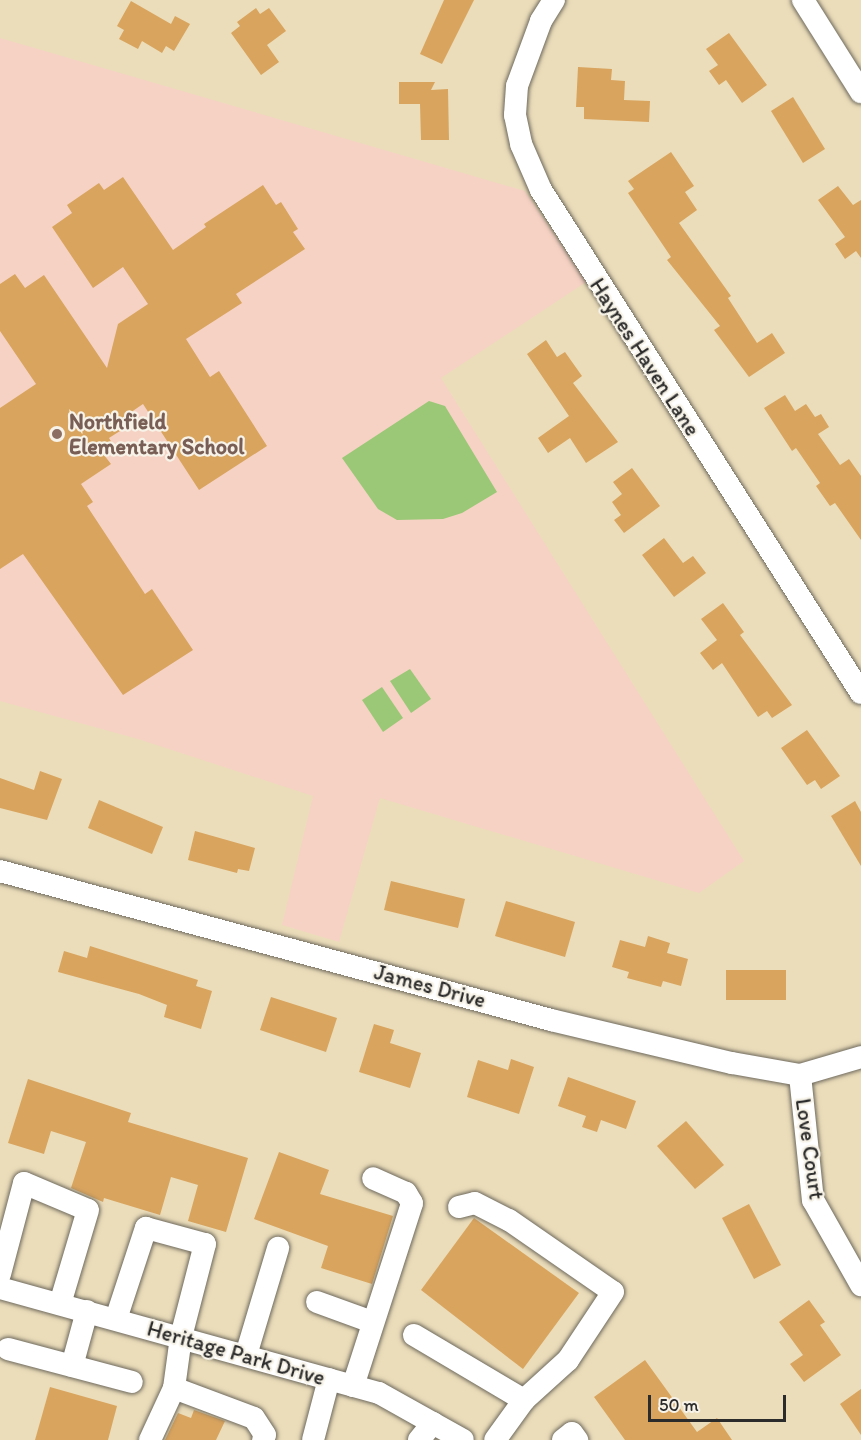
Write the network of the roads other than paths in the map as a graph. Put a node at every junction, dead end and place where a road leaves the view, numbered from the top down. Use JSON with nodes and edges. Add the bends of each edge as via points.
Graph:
{"nodes":[{"id":1,"x":554,"y":0,"type":"edge"},
{"id":2,"x":803,"y":0,"type":"edge"},
{"id":3,"x":861,"y":92,"type":"edge"},
{"id":4,"x":861,"y":693,"type":"edge"},
{"id":5,"x":0,"y":871,"type":"edge"},
{"id":6,"x":861,"y":1057,"type":"edge"},
{"id":7,"x":800,"y":1075,"type":"junction"},
{"id":8,"x":373,"y":1178,"type":"dead end"},
{"id":9,"x":459,"y":1207,"type":"dead end"},
{"id":10,"x":278,"y":1248,"type":"dead end"},
{"id":11,"x":0,"y":1274,"type":"edge"},
{"id":12,"x":861,"y":1285,"type":"edge"},
{"id":13,"x":0,"y":1288,"type":"edge"},
{"id":14,"x":317,"y":1302,"type":"dead end"},
{"id":15,"x":60,"y":1304,"type":"junction"},
{"id":16,"x":87,"y":1311,"type":"junction"},
{"id":17,"x":116,"y":1319,"type":"junction"},
{"id":18,"x":372,"y":1322,"type":"junction"},
{"id":19,"x":414,"y":1335,"type":"dead end"},
{"id":20,"x":181,"y":1337,"type":"junction"},
{"id":21,"x":8,"y":1349,"type":"dead end"},
{"id":22,"x":246,"y":1355,"type":"junction"},
{"id":23,"x":72,"y":1366,"type":"junction"},
{"id":24,"x":329,"y":1379,"type":"junction"},
{"id":25,"x":132,"y":1383,"type":"dead end"},
{"id":26,"x":353,"y":1386,"type":"junction"},
{"id":27,"x":174,"y":1388,"type":"junction"},
{"id":28,"x":524,"y":1400,"type":"junction"},
{"id":29,"x":426,"y":1431,"type":"edge"},
{"id":30,"x":150,"y":1440,"type":"edge"},
{"id":31,"x":263,"y":1440,"type":"edge"},
{"id":32,"x":313,"y":1440,"type":"edge"},
{"id":33,"x":463,"y":1440,"type":"edge"},
{"id":34,"x":495,"y":1440,"type":"edge"},
{"id":35,"x":563,"y":1440,"type":"edge"},
{"id":36,"x":577,"y":1440,"type":"edge"}],
"edges":[{"from":1,"to":4,"type":"street","name":"Haynes Haven Lane","via":[[526,56],[514,115],[521,144],[541,190]]},
{"from":2,"to":3,"type":"street"},
{"from":5,"to":7,"type":"street","name":"James Drive","via":[[551,1020],[732,1064]]},
{"from":6,"to":7,"type":"street","name":"James Drive"},
{"from":7,"to":12,"type":"street","name":"Love Court","via":[[813,1200]]},
{"from":8,"to":18,"type":"street","via":[[406,1193],[412,1203]]},
{"from":9,"to":28,"type":"street","via":[[475,1203],[509,1221],[613,1292],[568,1360]]},
{"from":10,"to":22,"type":"street"},
{"from":11,"to":15,"type":"street","via":[[24,1183],[88,1210]]},
{"from":13,"to":15,"type":"street","name":"Heritage Park Drive"},
{"from":14,"to":18,"type":"street"},
{"from":15,"to":16,"type":"street","name":"Heritage Park Drive"},
{"from":16,"to":17,"type":"street","name":"Heritage Park Drive"},
{"from":16,"to":23,"type":"street"},
{"from":17,"to":20,"type":"street","name":"Heritage Park Drive"},
{"from":17,"to":20,"type":"street","via":[[146,1228],[205,1244]]},
{"from":18,"to":26,"type":"street"},
{"from":19,"to":28,"type":"street"},
{"from":20,"to":22,"type":"street","name":"Heritage Park Drive"},
{"from":20,"to":27,"type":"street"},
{"from":21,"to":23,"type":"street"},
{"from":22,"to":24,"type":"street","name":"Heritage Park Drive"},
{"from":23,"to":25,"type":"street"},
{"from":24,"to":26,"type":"street","name":"Heritage Park Drive"},
{"from":24,"to":32,"type":"street"},
{"from":26,"to":29,"type":"street","name":"Heritage Park Drive","via":[[379,1394]]},
{"from":27,"to":30,"type":"street"},
{"from":27,"to":31,"type":"street","via":[[254,1418],[265,1435]]},
{"from":28,"to":34,"type":"street"},
{"from":29,"to":33,"type":"street","name":"Heritage Park Drive"},
{"from":35,"to":36,"type":"street","via":[[572,1433]]}]}
